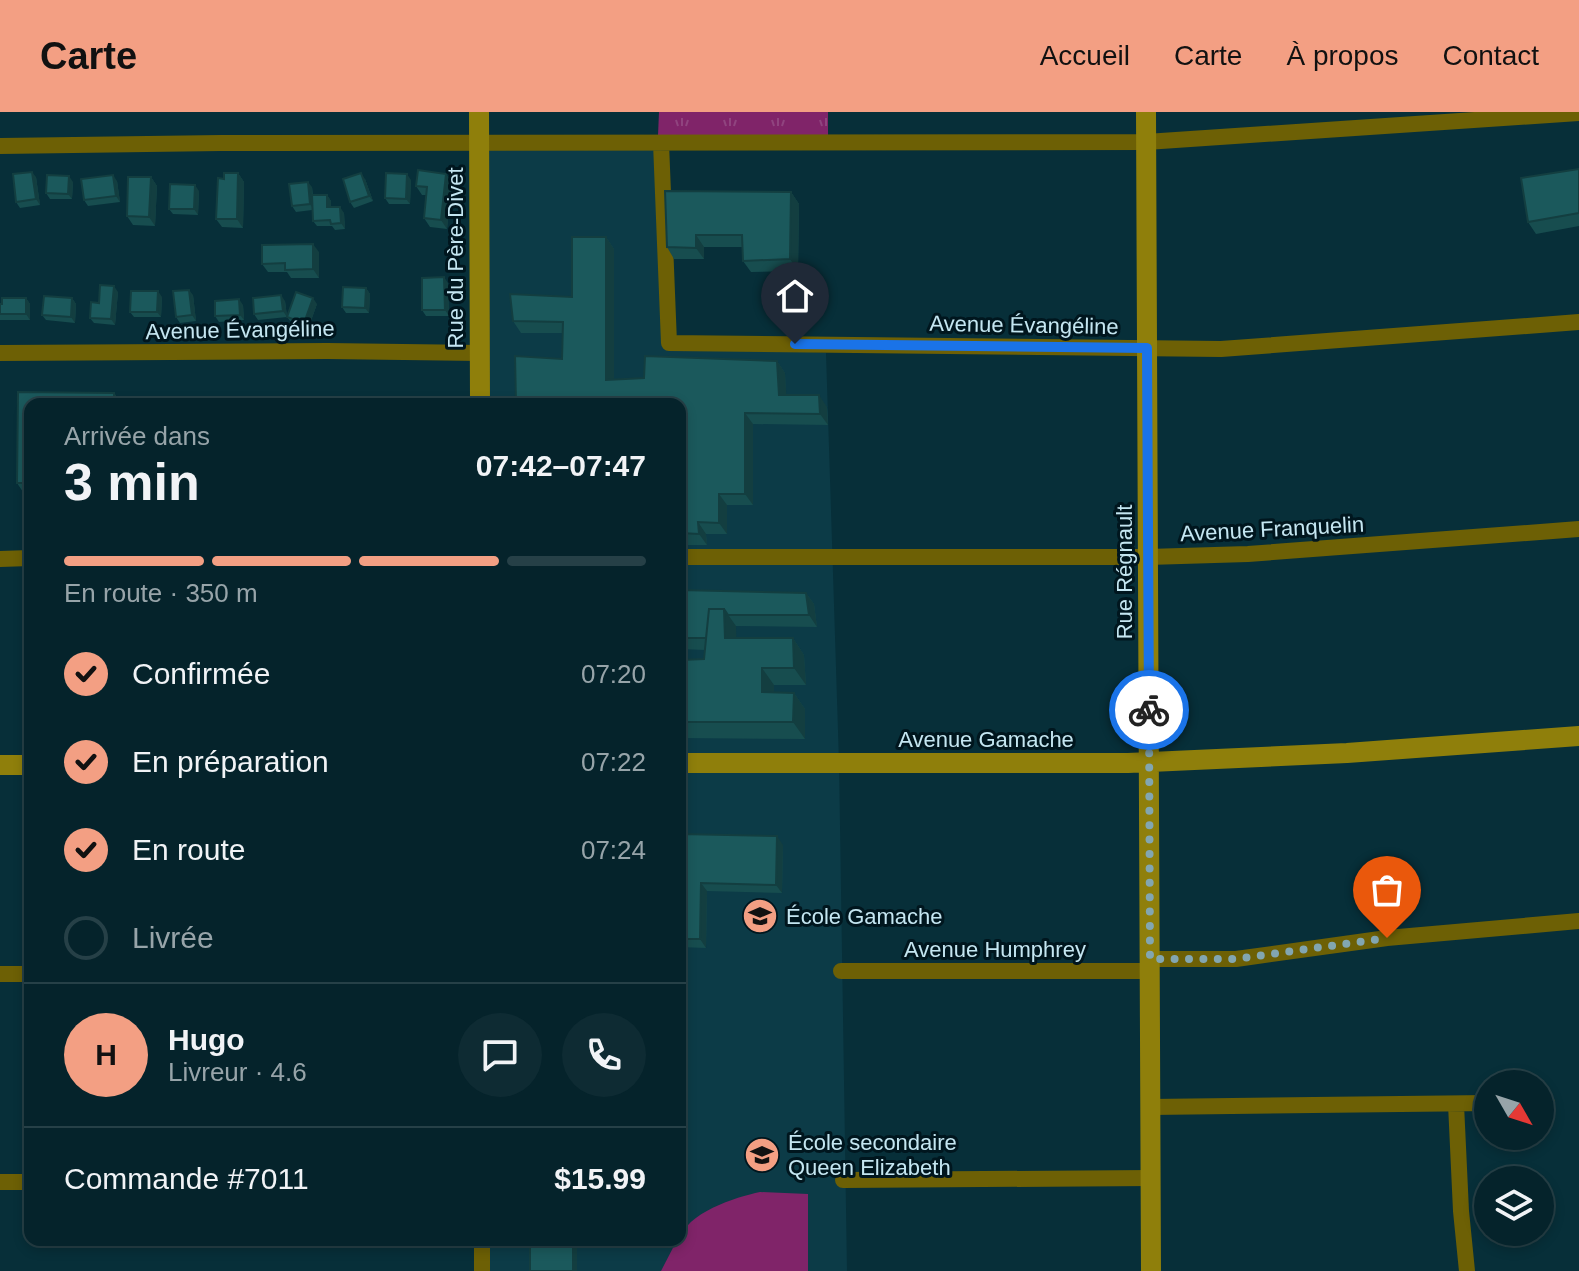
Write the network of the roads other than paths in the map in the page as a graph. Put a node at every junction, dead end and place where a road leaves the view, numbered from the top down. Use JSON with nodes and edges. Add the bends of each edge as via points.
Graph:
{"nodes":[{"id":1,"x":479,"y":112,"type":"edge"},
{"id":2,"x":1146,"y":112,"type":"edge"},
{"id":3,"x":1579,"y":113,"type":"edge"},
{"id":4,"x":1146,"y":142,"type":"junction"},
{"id":5,"x":479,"y":143,"type":"junction"},
{"id":6,"x":661,"y":143,"type":"junction"},
{"id":7,"x":0,"y":146,"type":"edge"},
{"id":8,"x":1579,"y":322,"type":"edge"},
{"id":9,"x":1147,"y":348,"type":"junction"},
{"id":10,"x":0,"y":353,"type":"edge"},
{"id":11,"x":480,"y":353,"type":"junction"},
{"id":12,"x":480,"y":398,"type":"edge"},
{"id":13,"x":1579,"y":529,"type":"edge"},
{"id":14,"x":686,"y":557,"type":"edge"},
{"id":15,"x":1148,"y":557,"type":"junction"},
{"id":16,"x":24,"y":558,"type":"edge"},
{"id":17,"x":0,"y":559,"type":"edge"},
{"id":18,"x":1579,"y":736,"type":"edge"},
{"id":19,"x":1149,"y":762,"type":"junction"},
{"id":20,"x":686,"y":763,"type":"edge"},
{"id":21,"x":0,"y":765,"type":"edge"},
{"id":22,"x":24,"y":765,"type":"edge"},
{"id":23,"x":1579,"y":921,"type":"edge"},
{"id":24,"x":1150,"y":965,"type":"junction"},
{"id":25,"x":841,"y":971,"type":"dead end"},
{"id":26,"x":0,"y":974,"type":"edge"},
{"id":27,"x":24,"y":974,"type":"edge"},
{"id":28,"x":1474,"y":1103,"type":"edge"},
{"id":29,"x":1456,"y":1104,"type":"junction"},
{"id":30,"x":1151,"y":1107,"type":"junction"},
{"id":31,"x":1151,"y":1178,"type":"junction"},
{"id":32,"x":843,"y":1180,"type":"dead end"},
{"id":33,"x":0,"y":1182,"type":"edge"},
{"id":34,"x":24,"y":1182,"type":"edge"},
{"id":35,"x":482,"y":1246,"type":"edge"},
{"id":36,"x":482,"y":1271,"type":"edge"},
{"id":37,"x":1151,"y":1271,"type":"edge"},
{"id":38,"x":1467,"y":1271,"type":"edge"}],
"edges":[{"from":1,"to":5,"type":"street","name":"Rue du Père-Divet"},
{"from":2,"to":4,"type":"street","name":"Rue Régnault"},
{"from":3,"to":4,"type":"street"},
{"from":4,"to":6,"type":"street"},
{"from":4,"to":9,"type":"street","name":"Rue Régnault"},
{"from":5,"to":6,"type":"street"},
{"from":5,"to":7,"type":"street"},
{"from":5,"to":11,"type":"street","name":"Rue du Père-Divet"},
{"from":6,"to":9,"type":"street","name":"Avenue Évangéline","via":[[669,343]]},
{"from":8,"to":9,"type":"street","name":"Avenue Évangéline","via":[[1221,349]]},
{"from":9,"to":15,"type":"street","name":"Rue Régnault"},
{"from":10,"to":11,"type":"street","name":"Avenue Évangéline"},
{"from":11,"to":12,"type":"street","name":"Rue du Père-Divet"},
{"from":13,"to":15,"type":"street","name":"Avenue Franquelin"},
{"from":14,"to":15,"type":"street","name":"Avenue Franquelin"},
{"from":15,"to":19,"type":"street","name":"Rue Régnault"},
{"from":16,"to":17,"type":"street"},
{"from":18,"to":19,"type":"street","name":"Avenue Gamache"},
{"from":19,"to":20,"type":"street","name":"Avenue Gamache"},
{"from":19,"to":24,"type":"street","name":"Rue Régnault"},
{"from":21,"to":22,"type":"street"},
{"from":23,"to":24,"type":"street","name":"Avenue Humphrey"},
{"from":24,"to":25,"type":"street","name":"Avenue Humphrey"},
{"from":24,"to":30,"type":"street","name":"Rue Régnault"},
{"from":26,"to":27,"type":"street"},
{"from":28,"to":29,"type":"street"},
{"from":29,"to":30,"type":"street"},
{"from":29,"to":38,"type":"street"},
{"from":30,"to":31,"type":"street","name":"Rue Régnault"},
{"from":31,"to":32,"type":"street"},
{"from":31,"to":37,"type":"street","name":"Rue Régnault"},
{"from":33,"to":34,"type":"street"},
{"from":35,"to":36,"type":"street"}]}
